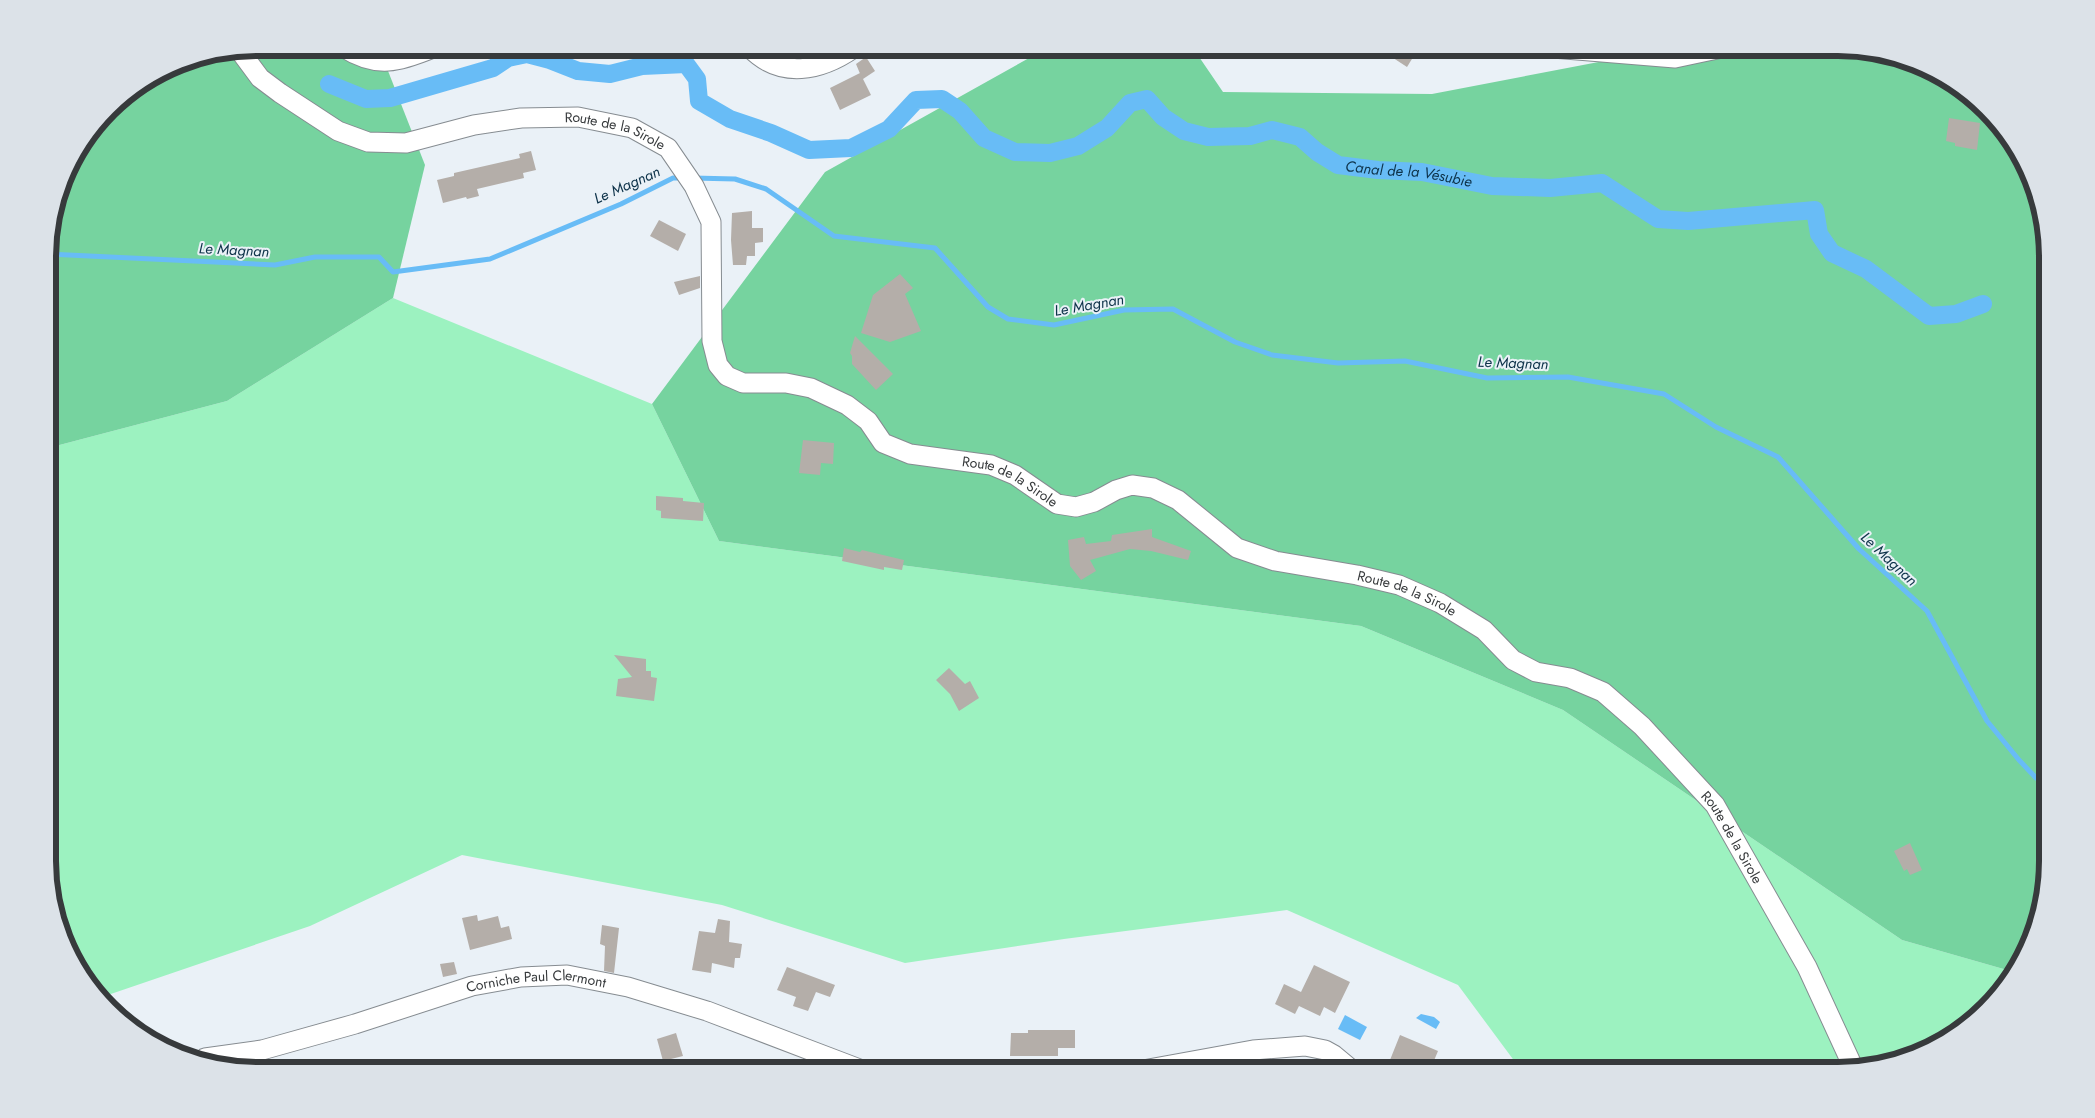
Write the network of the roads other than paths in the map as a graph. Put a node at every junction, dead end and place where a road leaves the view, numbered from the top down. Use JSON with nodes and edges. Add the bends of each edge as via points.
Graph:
{"nodes":[{"id":1,"x":358,"y":56,"type":"edge"},
{"id":2,"x":414,"y":56,"type":"edge"},
{"id":3,"x":758,"y":56,"type":"edge"},
{"id":4,"x":841,"y":56,"type":"edge"},
{"id":5,"x":1651,"y":56,"type":"edge"},
{"id":6,"x":1684,"y":56,"type":"edge"},
{"id":7,"x":244,"y":57,"type":"edge"},
{"id":8,"x":213,"y":1057,"type":"edge"},
{"id":9,"x":1850,"y":1061,"type":"edge"},
{"id":10,"x":841,"y":1062,"type":"edge"},
{"id":11,"x":1187,"y":1062,"type":"edge"},
{"id":12,"x":1342,"y":1062,"type":"edge"}],
"edges":[{"from":1,"to":2,"type":"street","via":[[374,61],[391,61]]},
{"from":3,"to":4,"type":"street","via":[[773,64],[802,69],[832,62]]},
{"from":5,"to":6,"type":"street"},
{"from":7,"to":9,"type":"street","name":"Route de la Sirole","via":[[260,78],[280,93],[338,131],[368,142],[406,143],[474,125],[521,118],[578,117],[632,128],[668,148],[694,186],[711,222],[712,341],[718,365],[727,376],[743,383],[786,383],[811,388],[847,405],[868,421],[883,443],[910,454],[991,465],[1015,475],[1056,504],[1076,507],[1132,485],[1153,488],[1178,500],[1237,548],[1275,561],[1399,585],[1440,603],[1484,630],[1513,660],[1536,672],[1570,678],[1603,692],[1642,726],[1715,806],[1807,967]]},
{"from":8,"to":10,"type":"street","name":"Corniche Paul Clermont","via":[[262,1050],[472,986],[521,977],[567,975],[628,987],[706,1011]]},
{"from":11,"to":12,"type":"street","via":[[1253,1050],[1305,1046],[1325,1050]]}]}
